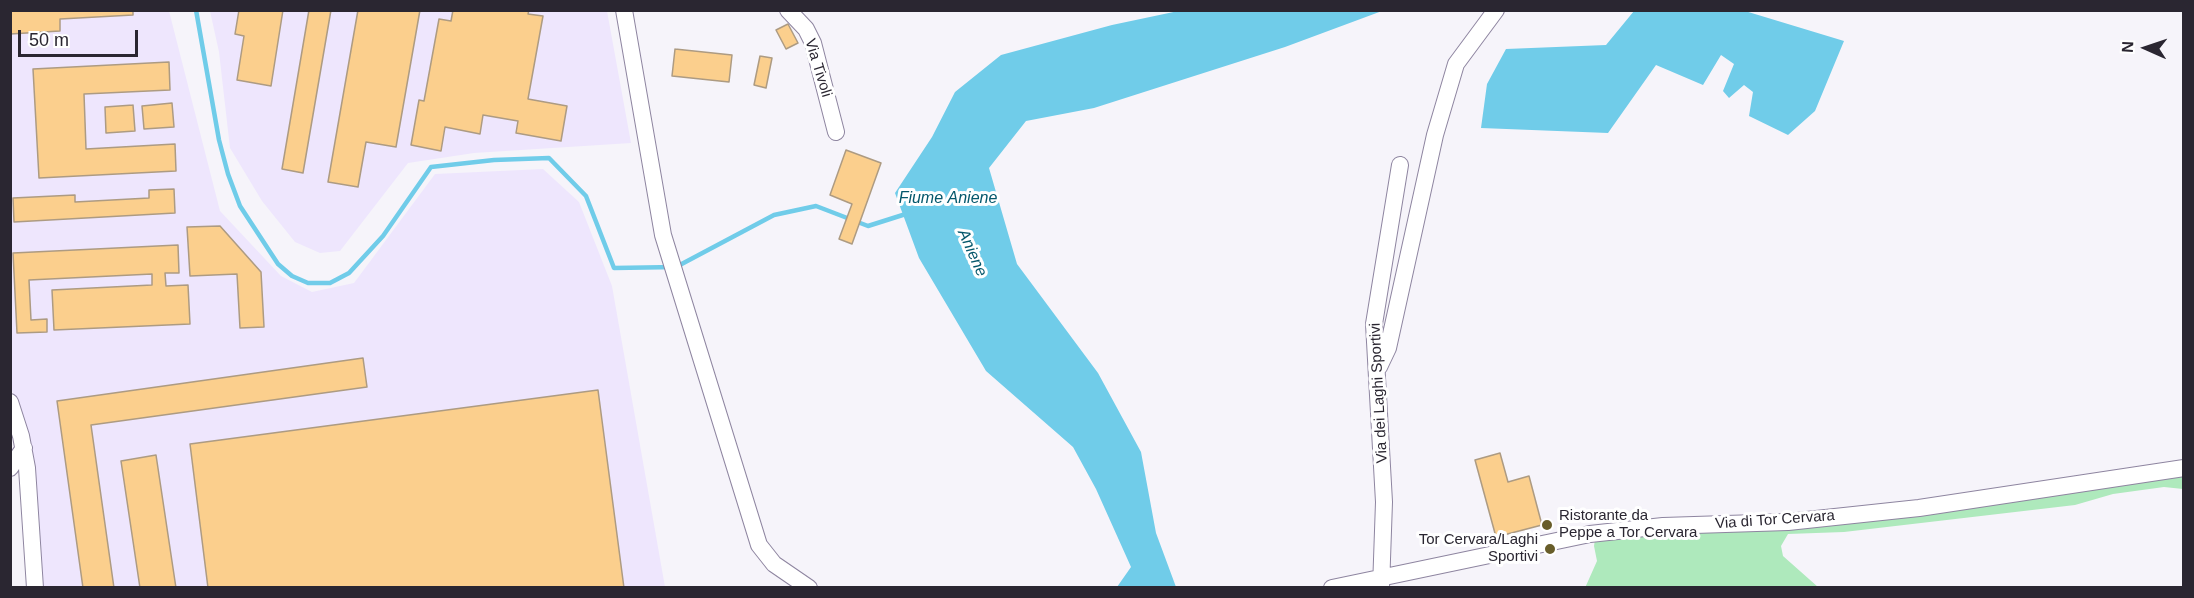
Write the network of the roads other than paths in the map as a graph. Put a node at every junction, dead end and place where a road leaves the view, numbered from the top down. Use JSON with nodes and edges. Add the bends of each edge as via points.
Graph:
{"nodes":[{"id":1,"x":624,"y":10,"type":"edge"},
{"id":2,"x":788,"y":10,"type":"edge"},
{"id":3,"x":1496,"y":10,"type":"edge"},
{"id":4,"x":836,"y":132,"type":"dead end"},
{"id":5,"x":1400,"y":165,"type":"dead end"},
{"id":6,"x":1378,"y":371,"type":"junction"},
{"id":7,"x":10,"y":402,"type":"edge"},
{"id":8,"x":24,"y":448,"type":"junction"},
{"id":9,"x":10,"y":468,"type":"edge"},
{"id":10,"x":2184,"y":468,"type":"edge"},
{"id":11,"x":1382,"y":583,"type":"edge"},
{"id":12,"x":35,"y":588,"type":"edge"},
{"id":13,"x":809,"y":588,"type":"edge"},
{"id":14,"x":1332,"y":588,"type":"edge"}],
"edges":[{"from":1,"to":13,"type":"street","via":[[663,236],[759,545],[774,564]]},
{"from":2,"to":4,"type":"street","name":"Via Tivoli","via":[[813,43]]},
{"from":3,"to":6,"type":"street","via":[[1456,64],[1435,135],[1388,348]]},
{"from":5,"to":6,"type":"street","name":"Via dei Laghi Sportivi","via":[[1374,324]]},
{"from":6,"to":11,"type":"street","name":"Via dei Laghi Sportivi","via":[[1384,502]]},
{"from":7,"to":8,"type":"street"},
{"from":8,"to":9,"type":"street"},
{"from":8,"to":12,"type":"street"},
{"from":10,"to":11,"type":"street","name":"Via di Tor Cervara","via":[[1788,522],[1663,526],[1590,534]]},
{"from":11,"to":14,"type":"street","name":"Via di Tor Cervara"}]}
